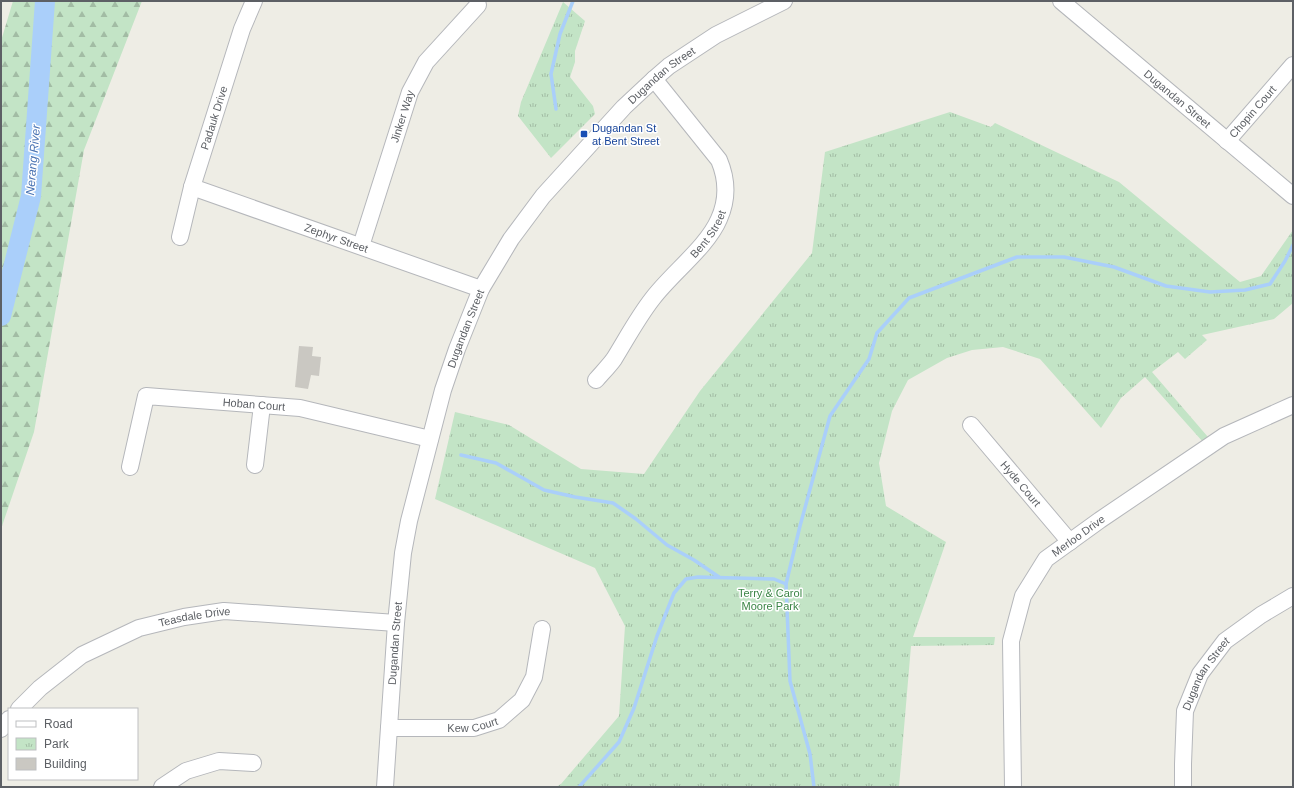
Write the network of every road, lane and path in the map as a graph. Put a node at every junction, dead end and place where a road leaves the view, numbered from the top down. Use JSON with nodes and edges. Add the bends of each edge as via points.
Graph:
{"nodes":[{"id":1,"x":254,"y":1,"type":"edge"},
{"id":2,"x":784,"y":1,"type":"edge"},
{"id":3,"x":1061,"y":1,"type":"edge"},
{"id":4,"x":478,"y":5,"type":"dead end"},
{"id":5,"x":1293,"y":64,"type":"edge"},
{"id":6,"x":654,"y":79,"type":"junction"},
{"id":7,"x":1227,"y":141,"type":"junction"},
{"id":8,"x":192,"y":187,"type":"junction"},
{"id":9,"x":1293,"y":196,"type":"edge"},
{"id":10,"x":180,"y":237,"type":"dead end"},
{"id":11,"x":361,"y":246,"type":"junction"},
{"id":12,"x":481,"y":289,"type":"junction"},
{"id":13,"x":596,"y":380,"type":"dead end"},
{"id":14,"x":262,"y":405,"type":"junction"},
{"id":15,"x":1293,"y":405,"type":"edge"},
{"id":16,"x":971,"y":425,"type":"dead end"},
{"id":17,"x":430,"y":439,"type":"junction"},
{"id":18,"x":255,"y":465,"type":"dead end"},
{"id":19,"x":130,"y":467,"type":"dead end"},
{"id":20,"x":1070,"y":542,"type":"junction"},
{"id":21,"x":1293,"y":596,"type":"edge"},
{"id":22,"x":396,"y":623,"type":"junction"},
{"id":23,"x":542,"y":629,"type":"dead end"},
{"id":24,"x":20,"y":708,"type":"edge"},
{"id":25,"x":8,"y":720,"type":"edge"},
{"id":26,"x":1,"y":728,"type":"edge"},
{"id":27,"x":389,"y":728,"type":"junction"},
{"id":28,"x":253,"y":763,"type":"dead end"},
{"id":29,"x":162,"y":787,"type":"edge"},
{"id":30,"x":385,"y":787,"type":"edge"},
{"id":31,"x":1013,"y":787,"type":"edge"},
{"id":32,"x":1183,"y":787,"type":"edge"}],
"edges":[{"from":1,"to":8,"type":"street","name":"Padauk Drive","via":[[242,29]]},
{"from":2,"to":6,"type":"street","name":"Dugandan Street","via":[[716,35]]},
{"from":3,"to":7,"type":"street","name":"Dugandan Street"},
{"from":4,"to":11,"type":"street","name":"Jinker Way","via":[[426,62],[410,92]]},
{"from":5,"to":7,"type":"street","name":"Chopin Court"},
{"from":6,"to":12,"type":"street","name":"Dugandan Street","via":[[624,107],[543,196],[511,239]]},
{"from":6,"to":13,"type":"street","name":"Bent Street","via":[[719,160],[724,172],[725,201],[713,232],[654,297],[632,327],[613,360]]},
{"from":7,"to":9,"type":"street","name":"Dugandan Street"},
{"from":8,"to":10,"type":"street","name":"Padauk Drive"},
{"from":8,"to":11,"type":"street","name":"Zephyr Street"},
{"from":11,"to":12,"type":"street","name":"Zephyr Street"},
{"from":12,"to":17,"type":"street","name":"Dugandan Street","via":[[456,349]]},
{"from":14,"to":17,"type":"street","name":"Hoban Court","via":[[300,408]]},
{"from":14,"to":18,"type":"street"},
{"from":14,"to":19,"type":"street","name":"Hoban Court","via":[[146,396]]},
{"from":15,"to":20,"type":"street","name":"Merloo Drive","via":[[1224,436]]},
{"from":16,"to":20,"type":"street","name":"Hyde Court"},
{"from":17,"to":22,"type":"street","name":"Dugandan Street","via":[[403,553]]},
{"from":20,"to":31,"type":"street","name":"Merloo Drive","via":[[1046,560],[1023,596],[1011,641]]},
{"from":21,"to":32,"type":"street","name":"Dugandan Street","via":[[1225,641],[1200,674],[1185,712]]},
{"from":22,"to":24,"type":"street","name":"Teasdale Drive","via":[[224,611],[184,617],[139,628],[82,655],[40,688]]},
{"from":22,"to":27,"type":"street","name":"Dugandan Street"},
{"from":23,"to":27,"type":"street","name":"Kew Court","via":[[534,677],[522,700],[499,720],[474,728]]},
{"from":25,"to":26,"type":"street"},
{"from":27,"to":30,"type":"street","name":"Dugandan Street"},
{"from":28,"to":29,"type":"street","via":[[219,761],[186,771]]}]}
